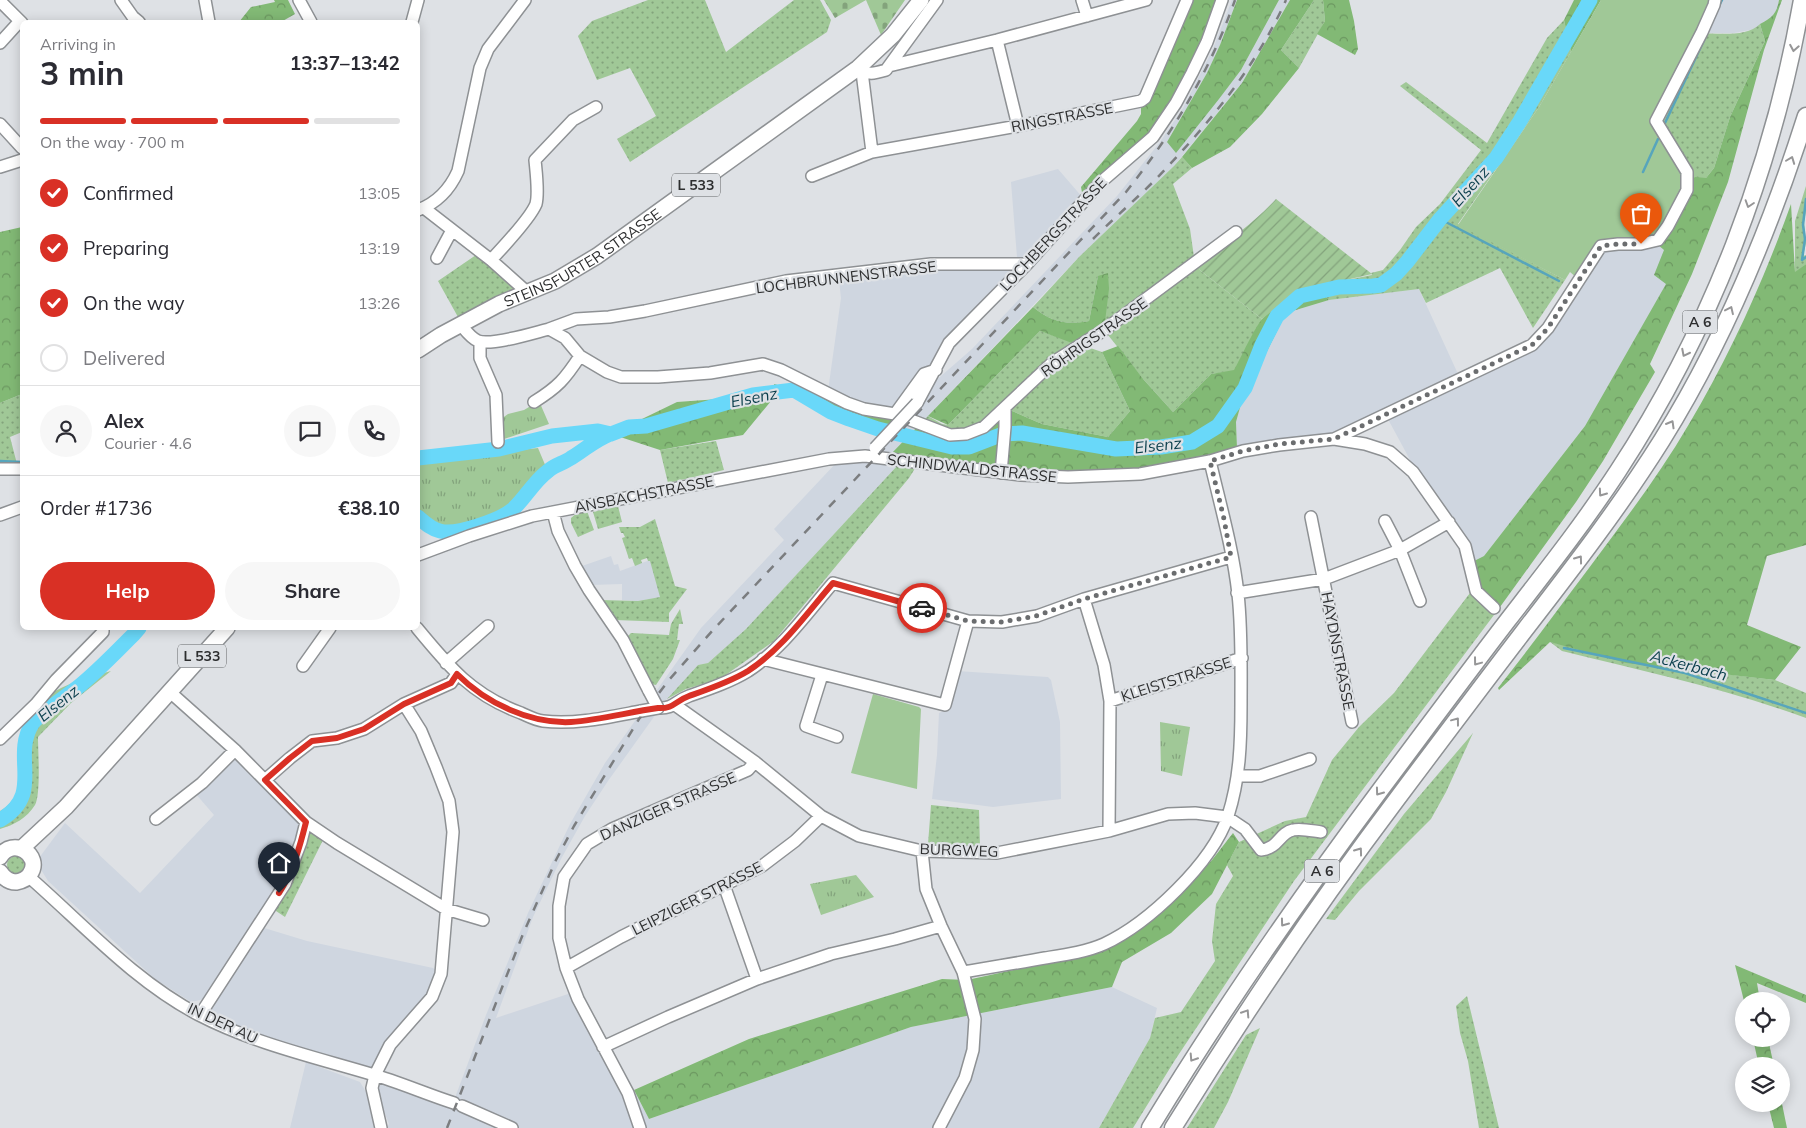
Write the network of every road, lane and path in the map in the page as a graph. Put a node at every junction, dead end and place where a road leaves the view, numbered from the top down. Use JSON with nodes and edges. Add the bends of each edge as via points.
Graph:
{"nodes":[{"id":1,"x":121,"y":0,"type":"edge"},
{"id":2,"x":205,"y":0,"type":"edge"},
{"id":3,"x":298,"y":0,"type":"edge"},
{"id":4,"x":418,"y":0,"type":"edge"},
{"id":5,"x":524,"y":0,"type":"edge"},
{"id":6,"x":920,"y":0,"type":"edge"},
{"id":7,"x":937,"y":0,"type":"edge"},
{"id":8,"x":1082,"y":0,"type":"edge"},
{"id":9,"x":1146,"y":0,"type":"edge"},
{"id":10,"x":1187,"y":0,"type":"edge"},
{"id":11,"x":1222,"y":0,"type":"edge"},
{"id":12,"x":1715,"y":0,"type":"edge"},
{"id":13,"x":1802,"y":0,"type":"edge"},
{"id":14,"x":0,"y":1,"type":"edge"},
{"id":15,"x":1087,"y":16,"type":"junction"},
{"id":16,"x":20,"y":20,"type":"edge"},
{"id":17,"x":137,"y":20,"type":"edge"},
{"id":18,"x":209,"y":20,"type":"edge"},
{"id":19,"x":310,"y":20,"type":"edge"},
{"id":20,"x":413,"y":20,"type":"edge"},
{"id":21,"x":20,"y":24,"type":"edge"},
{"id":22,"x":997,"y":40,"type":"junction"},
{"id":23,"x":0,"y":43,"type":"edge"},
{"id":24,"x":889,"y":66,"type":"junction"},
{"id":25,"x":860,"y":70,"type":"junction"},
{"id":26,"x":596,"y":107,"type":"dead end"},
{"id":27,"x":1806,"y":116,"type":"edge"},
{"id":28,"x":0,"y":124,"type":"edge"},
{"id":29,"x":1018,"y":126,"type":"junction"},
{"id":30,"x":20,"y":146,"type":"edge"},
{"id":31,"x":872,"y":152,"type":"junction"},
{"id":32,"x":20,"y":161,"type":"edge"},
{"id":33,"x":0,"y":166,"type":"edge"},
{"id":34,"x":812,"y":176,"type":"dead end"},
{"id":35,"x":421,"y":209,"type":"edge"},
{"id":36,"x":452,"y":230,"type":"junction"},
{"id":37,"x":1236,"y":232,"type":"dead end"},
{"id":38,"x":437,"y":258,"type":"dead end"},
{"id":39,"x":491,"y":260,"type":"junction"},
{"id":40,"x":1027,"y":264,"type":"junction"},
{"id":41,"x":528,"y":293,"type":"junction"},
{"id":42,"x":461,"y":325,"type":"junction"},
{"id":43,"x":549,"y":329,"type":"junction"},
{"id":44,"x":480,"y":342,"type":"junction"},
{"id":45,"x":420,"y":349,"type":"edge"},
{"id":46,"x":580,"y":356,"type":"junction"},
{"id":47,"x":936,"y":370,"type":"junction"},
{"id":48,"x":534,"y":402,"type":"dead end"},
{"id":49,"x":1004,"y":408,"type":"junction"},
{"id":50,"x":896,"y":414,"type":"junction"},
{"id":51,"x":1334,"y":439,"type":"junction"},
{"id":52,"x":498,"y":442,"type":"dead end"},
{"id":53,"x":872,"y":454,"type":"junction"},
{"id":54,"x":1210,"y":461,"type":"junction"},
{"id":55,"x":20,"y":469,"type":"edge"},
{"id":56,"x":0,"y":470,"type":"edge"},
{"id":57,"x":1001,"y":473,"type":"junction"},
{"id":58,"x":20,"y":508,"type":"edge"},
{"id":59,"x":553,"y":512,"type":"junction"},
{"id":60,"x":0,"y":515,"type":"edge"},
{"id":61,"x":1312,"y":517,"type":"dead end"},
{"id":62,"x":1386,"y":522,"type":"dead end"},
{"id":63,"x":1449,"y":522,"type":"junction"},
{"id":64,"x":1400,"y":550,"type":"junction"},
{"id":65,"x":420,"y":554,"type":"edge"},
{"id":66,"x":1231,"y":557,"type":"junction"},
{"id":67,"x":1324,"y":579,"type":"junction"},
{"id":68,"x":1238,"y":593,"type":"junction"},
{"id":69,"x":1084,"y":599,"type":"junction"},
{"id":70,"x":1420,"y":601,"type":"dead end"},
{"id":71,"x":1494,"y":608,"type":"dead end"},
{"id":72,"x":968,"y":621,"type":"junction"},
{"id":73,"x":488,"y":626,"type":"dead end"},
{"id":74,"x":103,"y":630,"type":"edge"},
{"id":75,"x":225,"y":630,"type":"edge"},
{"id":76,"x":329,"y":630,"type":"edge"},
{"id":77,"x":419,"y":630,"type":"edge"},
{"id":78,"x":1242,"y":658,"type":"junction"},
{"id":79,"x":763,"y":659,"type":"junction"},
{"id":80,"x":446,"y":663,"type":"junction"},
{"id":81,"x":303,"y":666,"type":"dead end"},
{"id":82,"x":457,"y":674,"type":"junction"},
{"id":83,"x":822,"y":675,"type":"junction"},
{"id":84,"x":170,"y":692,"type":"junction"},
{"id":85,"x":1110,"y":700,"type":"junction"},
{"id":86,"x":404,"y":704,"type":"junction"},
{"id":87,"x":667,"y":707,"type":"junction"},
{"id":88,"x":1352,"y":722,"type":"dead end"},
{"id":89,"x":837,"y":737,"type":"dead end"},
{"id":90,"x":0,"y":740,"type":"edge"},
{"id":91,"x":235,"y":750,"type":"junction"},
{"id":92,"x":1310,"y":759,"type":"dead end"},
{"id":93,"x":755,"y":762,"type":"junction"},
{"id":94,"x":1238,"y":776,"type":"junction"},
{"id":95,"x":265,"y":780,"type":"junction"},
{"id":96,"x":821,"y":816,"type":"junction"},
{"id":97,"x":1227,"y":817,"type":"junction"},
{"id":98,"x":156,"y":819,"type":"dead end"},
{"id":99,"x":306,"y":822,"type":"junction"},
{"id":100,"x":1109,"y":831,"type":"junction"},
{"id":101,"x":1321,"y":832,"type":"dead end"},
{"id":102,"x":922,"y":851,"type":"junction"},
{"id":103,"x":26,"y":852,"type":"junction"},
{"id":104,"x":0,"y":857,"type":"edge"},
{"id":105,"x":28,"y":876,"type":"junction"},
{"id":106,"x":2,"y":878,"type":"edge"},
{"id":107,"x":724,"y":886,"type":"junction"},
{"id":108,"x":446,"y":908,"type":"junction"},
{"id":109,"x":484,"y":920,"type":"dead end"},
{"id":110,"x":941,"y":926,"type":"junction"},
{"id":111,"x":566,"y":968,"type":"junction"},
{"id":112,"x":963,"y":972,"type":"junction"},
{"id":113,"x":757,"y":980,"type":"junction"},
{"id":114,"x":200,"y":1016,"type":"junction"},
{"id":115,"x":603,"y":1047,"type":"junction"},
{"id":116,"x":374,"y":1075,"type":"junction"},
{"id":117,"x":380,"y":1128,"type":"edge"},
{"id":118,"x":512,"y":1128,"type":"edge"},
{"id":119,"x":640,"y":1128,"type":"edge"},
{"id":120,"x":939,"y":1128,"type":"edge"},
{"id":121,"x":1150,"y":1128,"type":"edge"},
{"id":122,"x":1173,"y":1128,"type":"edge"}],
"edges":[{"from":1,"to":17,"type":"street"},
{"from":2,"to":18,"type":"street"},
{"from":3,"to":19,"type":"street"},
{"from":4,"to":20,"type":"street"},
{"from":5,"to":35,"type":"street","via":[[488,49],[480,68],[453,182],[440,197]]},
{"from":6,"to":25,"type":"main road","name":"STEINSFURTER STRASSE","number":"L 533"},
{"from":7,"to":24,"type":"street"},
{"from":8,"to":15,"type":"street"},
{"from":9,"to":15,"type":"street"},
{"from":10,"to":29,"type":"street","name":"RINGSTRASSE","via":[[1141,102]]},
{"from":11,"to":40,"type":"street","name":"LOCHBERGSTRASSE","via":[[1207,42],[1184,88],[1153,137],[1102,182]]},
{"from":12,"to":51,"type":"street","name":"SCHINDWALDSTRASSE","via":[[1656,121],[1687,172],[1686,190],[1658,240],[1601,246],[1548,328],[1532,345]]},
{"from":13,"to":121,"type":"highway","number":"A 6","one_way":true,"via":[[1792,57],[1770,139],[1743,220],[1708,307],[1666,388],[1618,470],[1569,541],[1379,791],[1276,934]]},
{"from":14,"to":16,"type":"street"},
{"from":15,"to":22,"type":"street"},
{"from":21,"to":23,"type":"street"},
{"from":22,"to":24,"type":"street"},
{"from":22,"to":29,"type":"street"},
{"from":24,"to":25,"type":"street","via":[[872,74]]},
{"from":25,"to":31,"type":"street"},
{"from":25,"to":41,"type":"main road","name":"STEINSFURTER STRASSE","number":"L 533","via":[[597,256]]},
{"from":26,"to":39,"type":"street","via":[[573,120],[534,160],[536,203]]},
{"from":122,"to":27,"type":"highway","number":"A 6","one_way":true,"via":[[1290,946],[1632,487],[1663,438],[1704,365],[1748,272]]},
{"from":28,"to":30,"type":"street"},
{"from":29,"to":31,"type":"street","name":"RINGSTRASSE"},
{"from":31,"to":34,"type":"street","name":"RINGSTRASSE"},
{"from":32,"to":33,"type":"street"},
{"from":35,"to":36,"type":"street"},
{"from":36,"to":38,"type":"street"},
{"from":36,"to":39,"type":"street"},
{"from":37,"to":49,"type":"street","name":"RÖHRIGSTRASSE","via":[[1104,330],[1052,363]]},
{"from":39,"to":41,"type":"street"},
{"from":40,"to":43,"type":"street","name":"LOCHBRUNNENSTRASSE","via":[[931,264],[786,281],[644,311],[576,320]]},
{"from":40,"to":47,"type":"street","name":"LOCHBERGSTRASSE","via":[[949,344]]},
{"from":41,"to":42,"type":"main road","name":"STEINSFURTER STRASSE","number":"L 533","via":[[499,304]]},
{"from":42,"to":44,"type":"street"},
{"from":42,"to":45,"type":"main road","name":"STEINSFURTER STRASSE","number":"L 533"},
{"from":43,"to":44,"type":"street"},
{"from":43,"to":46,"type":"street","name":"RÖHRIGSTRASSE","via":[[565,338]]},
{"from":44,"to":52,"type":"street","via":[[480,358],[496,395]]},
{"from":46,"to":48,"type":"street","via":[[565,379]]},
{"from":46,"to":50,"type":"street","name":"RÖHRIGSTRASSE","via":[[607,372],[621,376],[710,373],[762,364],[847,403]]},
{"from":47,"to":50,"type":"street","via":[[924,374]]},
{"from":47,"to":53,"type":"street","name":"LOCHBERGSTRASSE","bridge":true,"via":[[917,403]]},
{"from":49,"to":50,"type":"street","name":"RÖHRIGSTRASSE","via":[[984,427],[966,434],[950,435]]},
{"from":49,"to":57,"type":"street"},
{"from":51,"to":54,"type":"street","name":"SCHINDWALDSTRASSE","via":[[1279,444]]},
{"from":51,"to":63,"type":"street","name":"SCHINDWALDSTRASSE","via":[[1390,452],[1413,472]]},
{"from":53,"to":57,"type":"street","name":"SCHINDWALDSTRASSE"},
{"from":53,"to":59,"type":"street","name":"ANSBACHSTRASSE","via":[[829,459]]},
{"from":54,"to":57,"type":"street","name":"SCHINDWALDSTRASSE","via":[[1140,474],[1068,477]]},
{"from":54,"to":66,"type":"street"},
{"from":55,"to":56,"type":"street"},
{"from":58,"to":60,"type":"street"},
{"from":59,"to":65,"type":"street","name":"ANSBACHSTRASSE","via":[[511,522]]},
{"from":59,"to":87,"type":"street","bridge":true,"via":[[558,531],[589,590],[623,640],[649,691]]},
{"from":61,"to":67,"type":"street","name":"HAYDNSTRASSE"},
{"from":62,"to":64,"type":"street"},
{"from":63,"to":64,"type":"street","name":"HAYDNSTRASSE"},
{"from":63,"to":71,"type":"street","name":"SCHINDWALDSTRASSE","via":[[1465,546],[1476,591]]},
{"from":64,"to":67,"type":"street","name":"HAYDNSTRASSE"},
{"from":64,"to":70,"type":"street"},
{"from":66,"to":68,"type":"street"},
{"from":66,"to":69,"type":"street"},
{"from":67,"to":68,"type":"street","name":"HAYDNSTRASSE"},
{"from":67,"to":88,"type":"street","name":"HAYDNSTRASSE"},
{"from":68,"to":78,"type":"street"},
{"from":69,"to":72,"type":"street","via":[[1036,616],[1002,622]]},
{"from":69,"to":85,"type":"street","via":[[1104,665]]},
{"from":72,"to":79,"type":"street","via":[[833,583],[778,647]]},
{"from":72,"to":83,"type":"street","via":[[945,705]]},
{"from":73,"to":80,"type":"street"},
{"from":74,"to":90,"type":"street"},
{"from":75,"to":84,"type":"main road","number":"L 533"},
{"from":76,"to":81,"type":"street"},
{"from":77,"to":80,"type":"street"},
{"from":78,"to":85,"type":"street","name":"KLEISTSTRASSE"},
{"from":78,"to":94,"type":"street"},
{"from":79,"to":83,"type":"street"},
{"from":79,"to":87,"type":"street","via":[[749,671],[725,683],[682,698]]},
{"from":80,"to":82,"type":"street"},
{"from":82,"to":86,"type":"street","via":[[451,683]]},
{"from":82,"to":87,"type":"street","bridge":true,"via":[[501,706],[541,721],[570,722]]},
{"from":83,"to":89,"type":"street","via":[[806,726]]},
{"from":84,"to":91,"type":"street"},
{"from":84,"to":103,"type":"main road","number":"L 533"},
{"from":85,"to":100,"type":"street"},
{"from":86,"to":95,"type":"street","via":[[364,729],[337,738],[312,741]]},
{"from":86,"to":108,"type":"street","via":[[421,731],[449,801],[453,832]]},
{"from":87,"to":93,"type":"street","name":"BURGWEG"},
{"from":91,"to":95,"type":"street"},
{"from":91,"to":98,"type":"street","via":[[202,783]]},
{"from":92,"to":94,"type":"street","via":[[1260,776]]},
{"from":93,"to":96,"type":"street","name":"BURGWEG"},
{"from":93,"to":111,"type":"street","name":"DANZIGER STRASSE","via":[[748,770],[612,829],[587,844],[564,877],[559,906],[559,938]]},
{"from":94,"to":97,"type":"street"},
{"from":95,"to":99,"type":"street"},
{"from":96,"to":102,"type":"street","name":"BURGWEG","via":[[859,836]]},
{"from":96,"to":107,"type":"street","name":"LEIPZIGER STRASSE","via":[[762,866]]},
{"from":97,"to":100,"type":"street","name":"BURGWEG","via":[[1168,814]]},
{"from":97,"to":101,"type":"street","name":"BURGWEG","via":[[1245,828],[1261,850],[1270,849],[1287,832],[1295,829]]},
{"from":97,"to":112,"type":"street","via":[[1210,851],[1162,906],[1103,945]]},
{"from":99,"to":108,"type":"street"},
{"from":99,"to":114,"type":"street","via":[[285,884]]},
{"from":100,"to":102,"type":"street","name":"BURGWEG","via":[[997,853]]},
{"from":102,"to":110,"type":"street","via":[[926,889]]},
{"from":103,"to":104,"type":"main road","via":[[11,848]]},
{"from":103,"to":105,"type":"main road","via":[[33,864]]},
{"from":105,"to":106,"type":"main road","via":[[20,881]]},
{"from":105,"to":114,"type":"street","name":"IN DER AU","via":[[127,964]]},
{"from":107,"to":111,"type":"street","name":"LEIPZIGER STRASSE"},
{"from":107,"to":113,"type":"street"},
{"from":108,"to":109,"type":"street"},
{"from":108,"to":116,"type":"street","via":[[441,974],[432,997],[390,1046]]},
{"from":110,"to":112,"type":"street"},
{"from":110,"to":113,"type":"street","via":[[831,954]]},
{"from":111,"to":115,"type":"street","name":"DANZIGER STRASSE"},
{"from":112,"to":120,"type":"street","via":[[975,1019],[973,1050],[966,1078]]},
{"from":113,"to":115,"type":"street"},
{"from":114,"to":116,"type":"street","name":"IN DER AU","via":[[275,1046]]},
{"from":115,"to":119,"type":"street","name":"DANZIGER STRASSE","via":[[628,1093]]},
{"from":116,"to":117,"type":"street","via":[[372,1088]]},
{"from":116,"to":118,"type":"street","name":"IN DER AU"}]}
